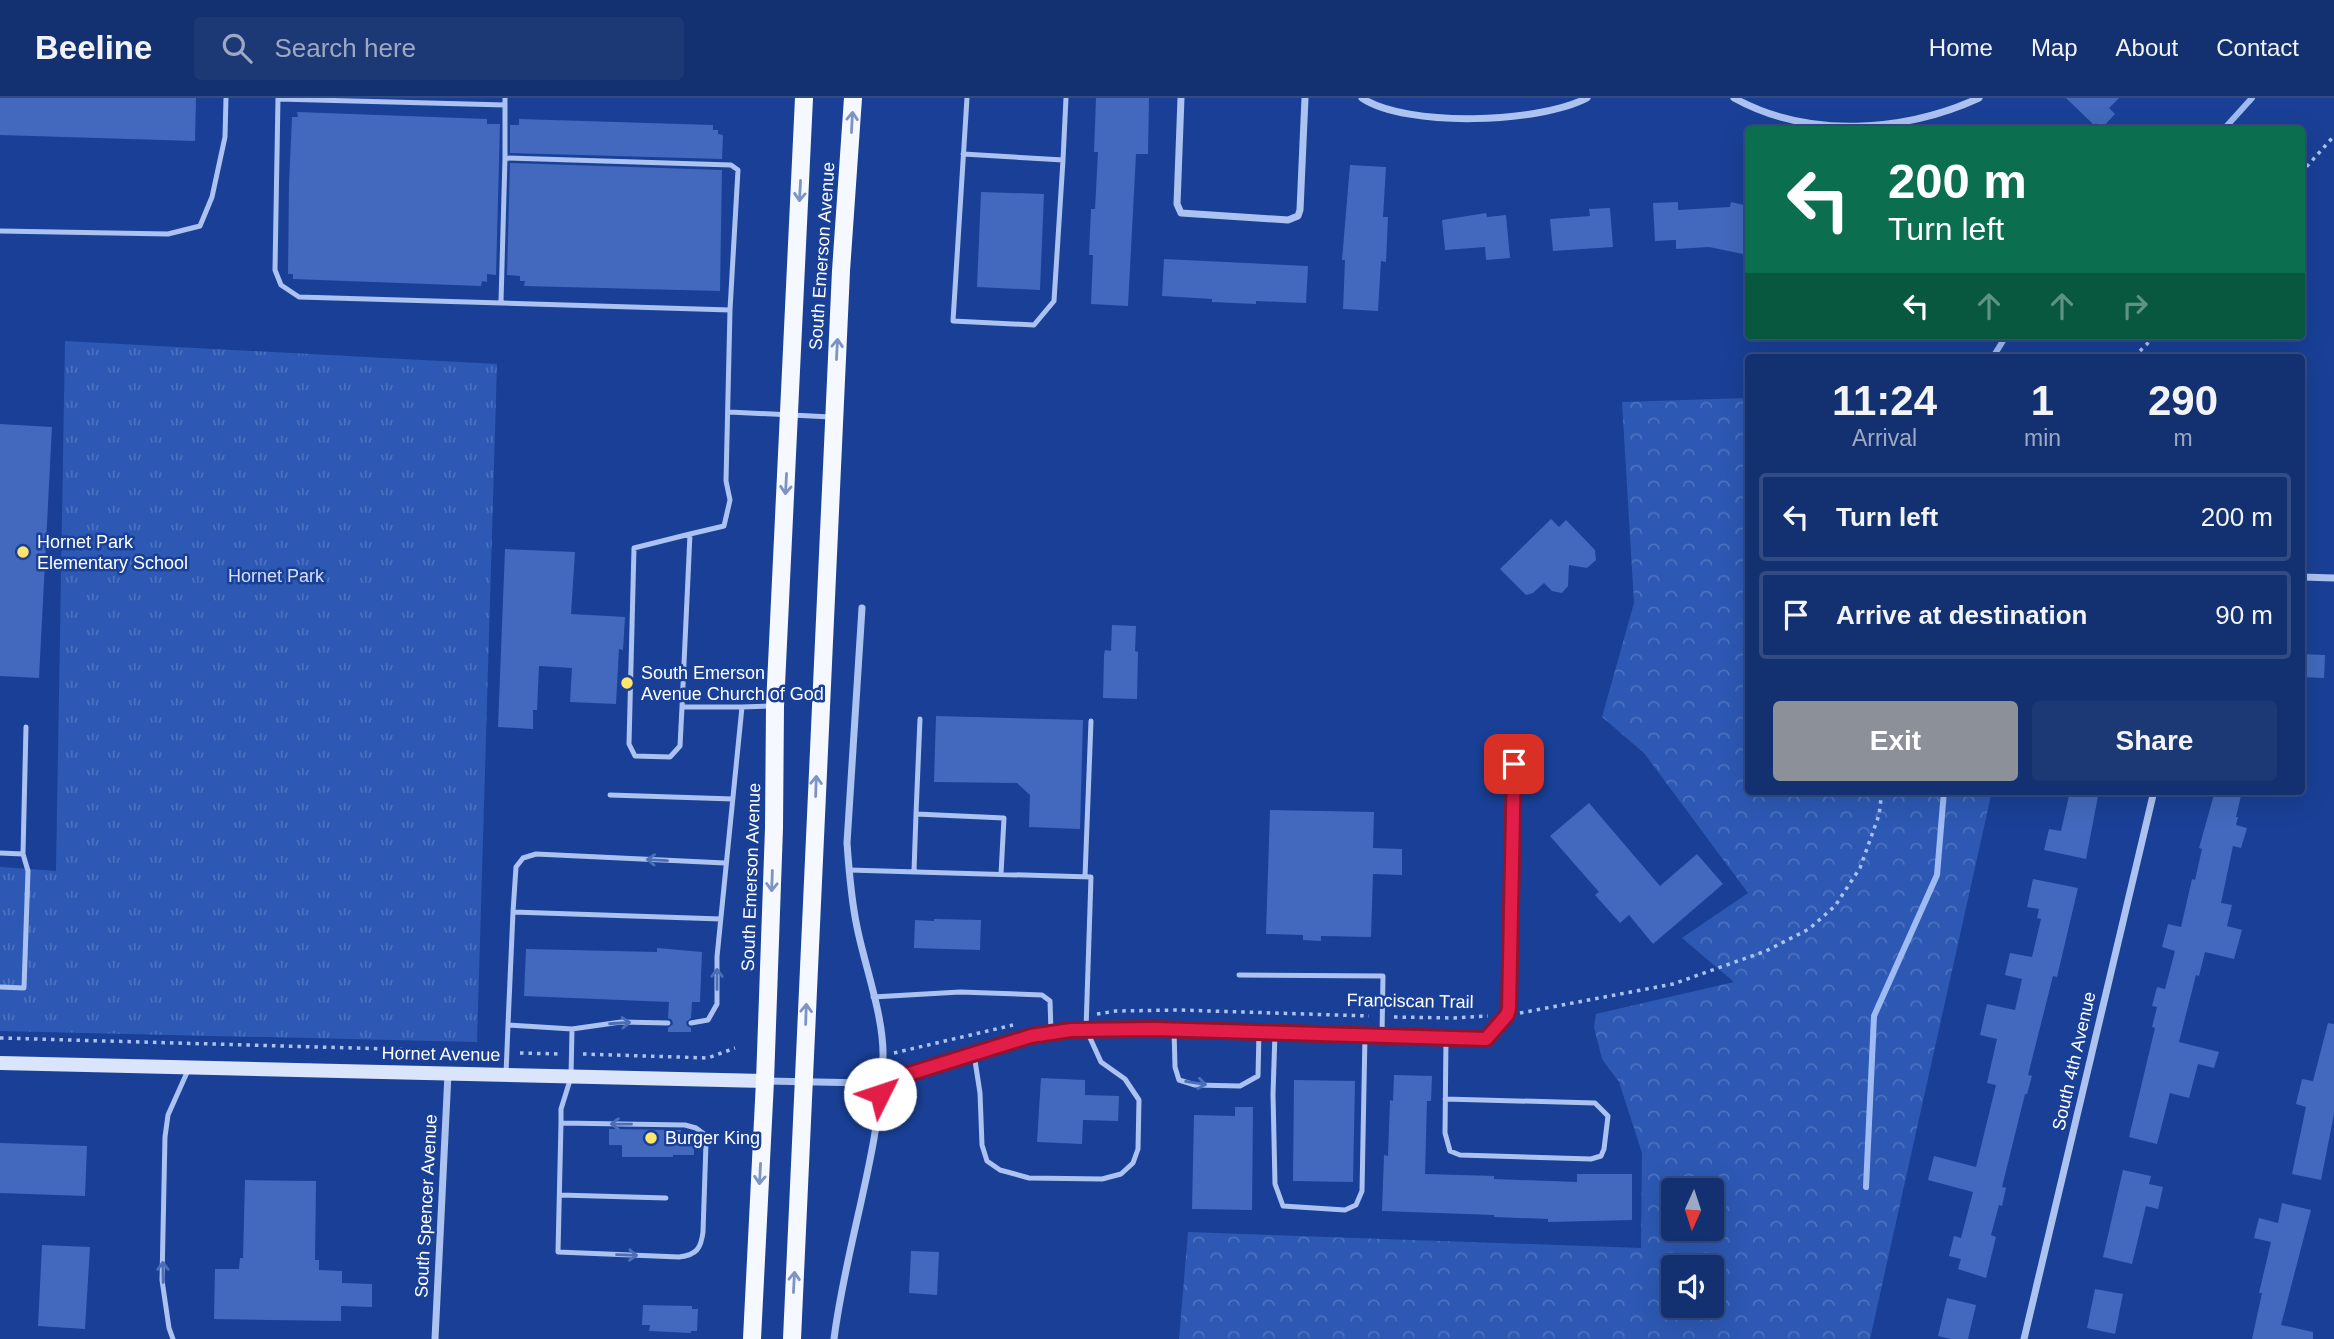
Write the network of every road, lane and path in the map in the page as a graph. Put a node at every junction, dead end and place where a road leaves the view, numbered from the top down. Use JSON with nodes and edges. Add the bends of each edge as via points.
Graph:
{"nodes":[{"id":1,"x":226,"y":98,"type":"edge"},
{"id":2,"x":278,"y":98,"type":"edge"},
{"id":3,"x":804,"y":98,"type":"edge"},
{"id":4,"x":853,"y":98,"type":"edge"},
{"id":5,"x":967,"y":98,"type":"edge"},
{"id":6,"x":1066,"y":98,"type":"edge"},
{"id":7,"x":1181,"y":98,"type":"edge"},
{"id":8,"x":1305,"y":98,"type":"edge"},
{"id":9,"x":1362,"y":98,"type":"edge"},
{"id":10,"x":1587,"y":98,"type":"edge"},
{"id":11,"x":1734,"y":98,"type":"edge"},
{"id":12,"x":1979,"y":98,"type":"edge"},
{"id":13,"x":505,"y":101,"type":"edge"},
{"id":14,"x":2334,"y":136,"type":"edge"},
{"id":15,"x":963,"y":155,"type":"junction"},
{"id":16,"x":505,"y":158,"type":"junction"},
{"id":17,"x":1063,"y":160,"type":"junction"},
{"id":18,"x":2305,"y":169,"type":"edge"},
{"id":19,"x":0,"y":231,"type":"edge"},
{"id":20,"x":501,"y":302,"type":"junction"},
{"id":21,"x":730,"y":310,"type":"junction"},
{"id":22,"x":2151,"y":340,"type":"edge"},
{"id":23,"x":2137,"y":354,"type":"edge"},
{"id":24,"x":729,"y":412,"type":"junction"},
{"id":25,"x":789,"y":415,"type":"junction"},
{"id":26,"x":834,"y":418,"type":"junction"},
{"id":27,"x":690,"y":534,"type":"junction"},
{"id":28,"x":2305,"y":577,"type":"edge"},
{"id":29,"x":2334,"y":578,"type":"edge"},
{"id":30,"x":862,"y":608,"type":"dead end"},
{"id":31,"x":775,"y":706,"type":"junction"},
{"id":32,"x":682,"y":707,"type":"junction"},
{"id":33,"x":742,"y":707,"type":"junction"},
{"id":34,"x":920,"y":719,"type":"dead end"},
{"id":35,"x":1091,"y":722,"type":"dead end"},
{"id":36,"x":26,"y":727,"type":"dead end"},
{"id":37,"x":1514,"y":764,"type":"dead end"},
{"id":38,"x":610,"y":795,"type":"dead end"},
{"id":39,"x":1882,"y":795,"type":"edge"},
{"id":40,"x":2153,"y":795,"type":"edge"},
{"id":41,"x":733,"y":799,"type":"junction"},
{"id":42,"x":916,"y":814,"type":"junction"},
{"id":43,"x":0,"y":853,"type":"edge"},
{"id":44,"x":23,"y":853,"type":"junction"},
{"id":45,"x":725,"y":863,"type":"junction"},
{"id":46,"x":849,"y":870,"type":"junction"},
{"id":47,"x":914,"y":871,"type":"junction"},
{"id":48,"x":1001,"y":874,"type":"junction"},
{"id":49,"x":1085,"y":877,"type":"junction"},
{"id":50,"x":513,"y":912,"type":"junction"},
{"id":51,"x":721,"y":919,"type":"junction"},
{"id":52,"x":1239,"y":975,"type":"dead end"},
{"id":53,"x":0,"y":987,"type":"edge"},
{"id":54,"x":873,"y":997,"type":"junction"},
{"id":55,"x":1087,"y":1015,"type":"junction"},
{"id":56,"x":1507,"y":1015,"type":"junction"},
{"id":57,"x":1382,"y":1016,"type":"junction"},
{"id":58,"x":668,"y":1023,"type":"dead end"},
{"id":59,"x":691,"y":1023,"type":"dead end"},
{"id":60,"x":508,"y":1025,"type":"junction"},
{"id":61,"x":1015,"y":1025,"type":"dead end"},
{"id":62,"x":572,"y":1029,"type":"junction"},
{"id":63,"x":1086,"y":1029,"type":"junction"},
{"id":64,"x":1174,"y":1030,"type":"junction"},
{"id":65,"x":1051,"y":1032,"type":"junction"},
{"id":66,"x":1259,"y":1032,"type":"junction"},
{"id":67,"x":1275,"y":1033,"type":"junction"},
{"id":68,"x":1365,"y":1035,"type":"junction"},
{"id":69,"x":1382,"y":1036,"type":"junction"},
{"id":70,"x":0,"y":1038,"type":"edge"},
{"id":71,"x":1446,"y":1038,"type":"junction"},
{"id":72,"x":1462,"y":1038,"type":"joint"},
{"id":73,"x":736,"y":1048,"type":"dead end"},
{"id":74,"x":507,"y":1052,"type":"junction"},
{"id":75,"x":572,"y":1054,"type":"junction"},
{"id":76,"x":974,"y":1054,"type":"junction"},
{"id":77,"x":883,"y":1056,"type":"junction"},
{"id":78,"x":0,"y":1063,"type":"edge"},
{"id":79,"x":189,"y":1067,"type":"junction"},
{"id":80,"x":448,"y":1073,"type":"junction"},
{"id":81,"x":506,"y":1075,"type":"junction"},
{"id":82,"x":571,"y":1077,"type":"junction"},
{"id":83,"x":881,"y":1080,"type":"junction"},
{"id":84,"x":765,"y":1081,"type":"junction"},
{"id":85,"x":803,"y":1082,"type":"junction"},
{"id":86,"x":1445,"y":1098,"type":"junction"},
{"id":87,"x":561,"y":1123,"type":"junction"},
{"id":88,"x":560,"y":1195,"type":"junction"},
{"id":89,"x":666,"y":1198,"type":"dead end"},
{"id":90,"x":173,"y":1339,"type":"edge"},
{"id":91,"x":435,"y":1339,"type":"edge"},
{"id":92,"x":752,"y":1339,"type":"edge"},
{"id":93,"x":792,"y":1339,"type":"edge"},
{"id":94,"x":834,"y":1339,"type":"edge"},
{"id":95,"x":2024,"y":1339,"type":"edge"}],
"edges":[{"from":1,"to":19,"type":"lane","via":[[225,137],[212,197],[200,226],[168,234]]},
{"from":2,"to":13,"type":"lane"},
{"from":2,"to":20,"type":"lane","via":[[275,270],[281,285],[299,297]]},
{"from":3,"to":25,"type":"main road","name":"South Emerson Avenue","one_way":true},
{"from":26,"to":4,"type":"main road","name":"South Emerson Avenue","one_way":true},
{"from":5,"to":15,"type":"lane"},
{"from":6,"to":17,"type":"lane"},
{"from":7,"to":8,"type":"street","via":[[1177,204],[1181,213],[1288,220],[1300,210]]},
{"from":9,"to":10,"type":"street","via":[[1420,116],[1501,118],[1539,114]]},
{"from":11,"to":12,"type":"street","via":[[1784,117],[1855,126],[1898,124]]},
{"from":13,"to":16,"type":"lane"},
{"from":14,"to":18,"type":"path"},
{"from":15,"to":17,"type":"lane"},
{"from":15,"to":17,"type":"lane","via":[[953,321],[1034,325],[1054,301]]},
{"from":16,"to":20,"type":"lane"},
{"from":16,"to":21,"type":"lane","via":[[731,165],[737,170]]},
{"from":20,"to":21,"type":"lane"},
{"from":21,"to":24,"type":"lane"},
{"from":22,"to":23,"type":"path"},
{"from":24,"to":25,"type":"lane"},
{"from":24,"to":27,"type":"lane","via":[[726,481],[730,500],[724,526]]},
{"from":25,"to":26,"type":"lane"},
{"from":25,"to":31,"type":"main road","name":"South Emerson Avenue","one_way":true},
{"from":85,"to":26,"type":"main road","name":"South Emerson Avenue","one_way":true},
{"from":27,"to":32,"type":"lane"},
{"from":27,"to":32,"type":"lane","via":[[634,548],[629,744],[635,756],[670,757],[680,746]]},
{"from":28,"to":29,"type":"street"},
{"from":30,"to":46,"type":"street"},
{"from":31,"to":33,"type":"lane"},
{"from":31,"to":84,"type":"main road","name":"South Emerson Avenue","one_way":true},
{"from":32,"to":33,"type":"lane"},
{"from":33,"to":41,"type":"lane"},
{"from":34,"to":42,"type":"lane"},
{"from":35,"to":49,"type":"lane"},
{"from":36,"to":44,"type":"lane"},
{"from":37,"to":56,"type":"lane"},
{"from":38,"to":41,"type":"lane"},
{"from":39,"to":56,"type":"path","name":"Franciscan Trail","via":[[1880,815],[1860,868],[1835,906],[1809,929],[1766,951],[1673,984]]},
{"from":40,"to":95,"type":"street","name":"South 4th Avenue"},
{"from":41,"to":45,"type":"lane"},
{"from":42,"to":47,"type":"lane"},
{"from":42,"to":48,"type":"lane","via":[[1004,818]]},
{"from":43,"to":44,"type":"lane"},
{"from":44,"to":53,"type":"lane","via":[[28,871],[24,988]]},
{"from":45,"to":50,"type":"lane","one_way":true,"via":[[536,854],[523,858],[516,867]]},
{"from":45,"to":51,"type":"lane"},
{"from":46,"to":47,"type":"lane"},
{"from":46,"to":54,"type":"street"},
{"from":47,"to":48,"type":"lane"},
{"from":48,"to":49,"type":"lane"},
{"from":49,"to":55,"type":"lane","via":[[1091,877]]},
{"from":50,"to":51,"type":"lane"},
{"from":50,"to":60,"type":"lane"},
{"from":59,"to":51,"type":"lane","one_way":true,"via":[[708,1020],[717,1004]]},
{"from":52,"to":57,"type":"lane","via":[[1383,976]]},
{"from":54,"to":65,"type":"lane","via":[[960,992],[1042,995],[1050,1000]]},
{"from":54,"to":77,"type":"street"},
{"from":55,"to":57,"type":"path","name":"Franciscan Trail","via":[[1179,1010]]},
{"from":55,"to":63,"type":"lane"},
{"from":56,"to":57,"type":"path","name":"Franciscan Trail"},
{"from":56,"to":72,"type":"lane","via":[[1486,1039]]},
{"from":57,"to":69,"type":"lane"},
{"from":62,"to":58,"type":"lane","one_way":true,"via":[[621,1022]]},
{"from":60,"to":62,"type":"lane"},
{"from":60,"to":74,"type":"lane"},
{"from":61,"to":77,"type":"path"},
{"from":62,"to":75,"type":"lane"},
{"from":63,"to":64,"type":"street"},
{"from":63,"to":65,"type":"street"},
{"from":63,"to":76,"type":"lane","via":[[1101,1062],[1125,1079],[1139,1100],[1138,1149],[1133,1163],[1121,1174],[1102,1179],[1029,1178],[987,1161]]},
{"from":64,"to":66,"type":"street"},
{"from":64,"to":66,"type":"lane","one_way":true,"via":[[1179,1080],[1195,1085],[1240,1086],[1258,1076]]},
{"from":65,"to":76,"type":"street"},
{"from":66,"to":67,"type":"street"},
{"from":67,"to":68,"type":"street"},
{"from":67,"to":68,"type":"lane","via":[[1278,1196],[1283,1206],[1345,1210],[1356,1205],[1362,1191]]},
{"from":68,"to":69,"type":"street"},
{"from":69,"to":71,"type":"street"},
{"from":70,"to":74,"type":"path"},
{"from":71,"to":72,"type":"street"},
{"from":71,"to":86,"type":"lane"},
{"from":73,"to":75,"type":"path","via":[[708,1058]]},
{"from":74,"to":75,"type":"path"},
{"from":74,"to":81,"type":"lane"},
{"from":75,"to":82,"type":"lane"},
{"from":76,"to":83,"type":"street","name":"Hornet Avenue"},
{"from":77,"to":83,"type":"street"},
{"from":78,"to":79,"type":"street","name":"Hornet Avenue"},
{"from":79,"to":80,"type":"street","name":"Hornet Avenue"},
{"from":90,"to":79,"type":"lane","one_way":true,"via":[[162,1280],[165,1137],[167,1115]]},
{"from":80,"to":81,"type":"street","name":"Hornet Avenue"},
{"from":80,"to":91,"type":"street","name":"South Spencer Avenue"},
{"from":81,"to":82,"type":"street","name":"Hornet Avenue"},
{"from":82,"to":84,"type":"street","name":"Hornet Avenue"},
{"from":82,"to":87,"type":"lane"},
{"from":83,"to":85,"type":"street","name":"Hornet Avenue"},
{"from":83,"to":94,"type":"street","via":[[875,1133]]},
{"from":84,"to":85,"type":"street","name":"Hornet Avenue"},
{"from":84,"to":92,"type":"main road","name":"South Emerson Avenue","one_way":true},
{"from":93,"to":85,"type":"main road","name":"South Emerson Avenue","one_way":true},
{"from":86,"to":86,"type":"lane","via":[[1450,1151],[1591,1159],[1601,1156],[1604,1149],[1608,1116],[1595,1103]]},
{"from":87,"to":88,"type":"lane"},
{"from":88,"to":87,"type":"lane","one_way":true,"via":[[558,1252],[680,1258],[698,1252],[702,1244],[704,1134],[685,1125]]},
{"from":88,"to":89,"type":"lane"}]}
